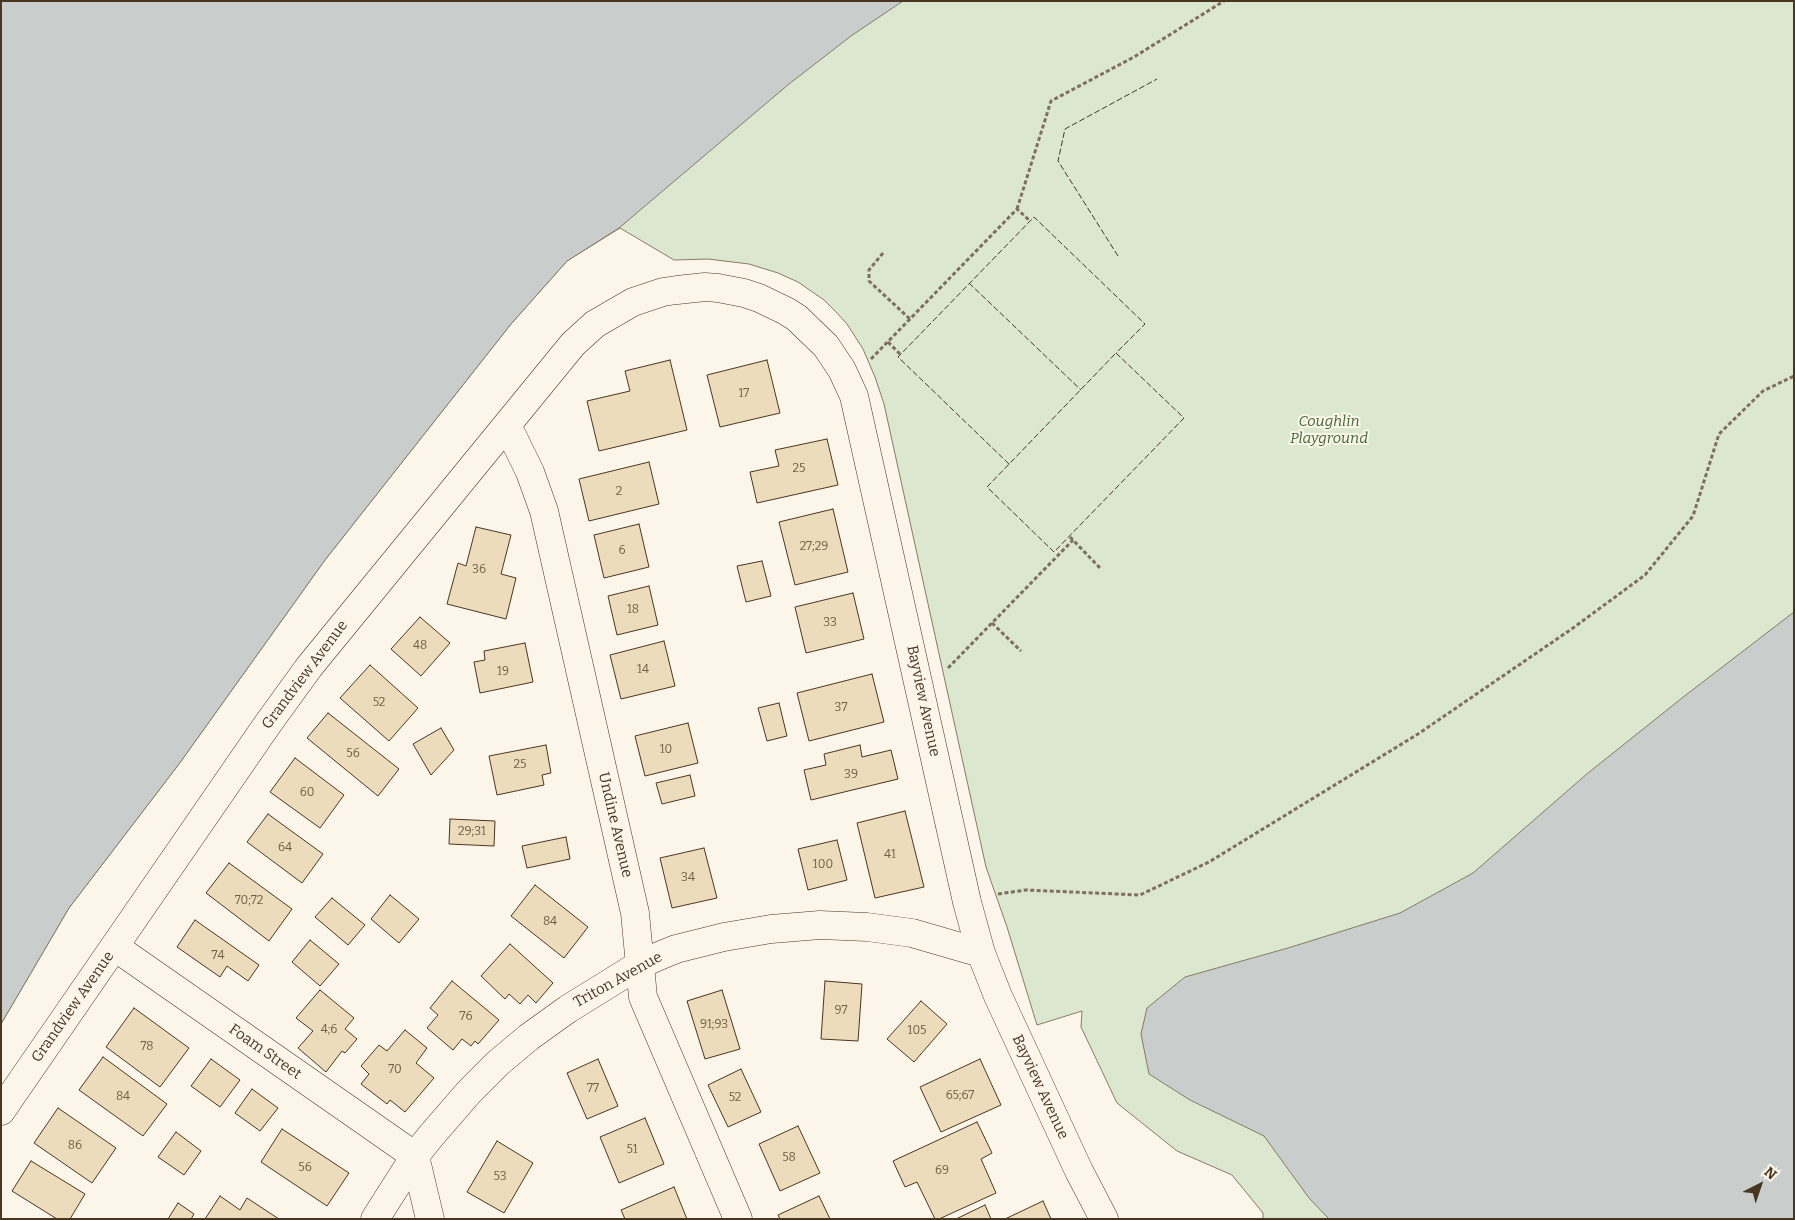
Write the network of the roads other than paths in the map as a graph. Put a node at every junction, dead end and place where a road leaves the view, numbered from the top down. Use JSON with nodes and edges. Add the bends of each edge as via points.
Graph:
{"nodes":[{"id":1,"x":664,"y":292,"type":"joint"},
{"id":2,"x":507,"y":425,"type":"junction"},
{"id":3,"x":115,"y":947,"type":"junction"},
{"id":4,"x":981,"y":953,"type":"junction"},
{"id":5,"x":639,"y":965,"type":"junction"},
{"id":6,"x":1,"y":1111,"type":"edge"},
{"id":7,"x":415,"y":1156,"type":"junction"},
{"id":8,"x":375,"y":1219,"type":"edge"},
{"id":9,"x":430,"y":1219,"type":"edge"},
{"id":10,"x":738,"y":1219,"type":"edge"},
{"id":11,"x":1104,"y":1219,"type":"edge"}],
"edges":[{"from":1,"to":2,"type":"street","name":"Grandview Avenue","via":[[620,309],[584,333]]},
{"from":1,"to":4,"type":"street","name":"Bayview Avenue","via":[[718,288],[744,293],[779,307],[817,335],[848,383],[861,423]]},
{"from":2,"to":3,"type":"street","name":"Grandview Avenue","via":[[309,667]]},
{"from":2,"to":5,"type":"street","name":"Undine Avenue","via":[[530,472],[544,512],[635,913]]},
{"from":3,"to":6,"type":"street","name":"Grandview Avenue"},
{"from":3,"to":7,"type":"street","name":"Foam Street"},
{"from":4,"to":5,"type":"street","name":"Triton Avenue","via":[[912,933],[812,926],[724,936],[676,949]]},
{"from":4,"to":11,"type":"street","name":"Bayview Avenue","via":[[998,996]]},
{"from":5,"to":7,"type":"street","name":"Triton Avenue","via":[[568,1009],[511,1051],[460,1102]]},
{"from":5,"to":10,"type":"street","name":"Undine Avenue","via":[[643,997],[650,1017]]},
{"from":7,"to":8,"type":"street","name":"Triton Avenue"},
{"from":7,"to":9,"type":"street"}]}
